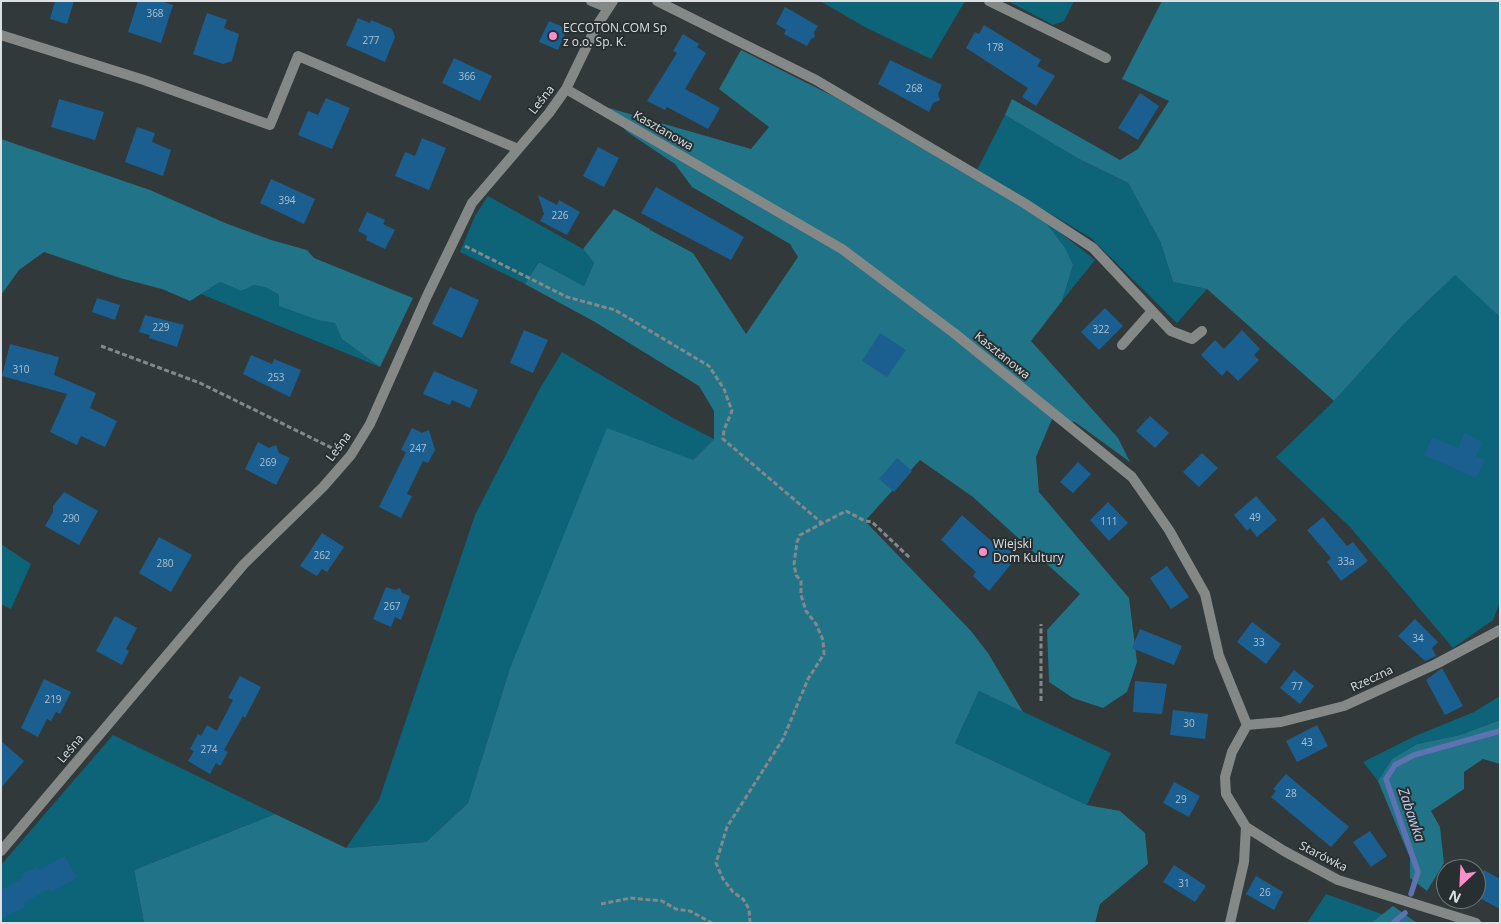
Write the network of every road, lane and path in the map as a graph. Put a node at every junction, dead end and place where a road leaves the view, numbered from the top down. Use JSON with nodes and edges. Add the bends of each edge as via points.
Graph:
{"nodes":[{"id":1,"x":591,"y":1,"type":"edge"},
{"id":2,"x":657,"y":1,"type":"edge"},
{"id":3,"x":989,"y":1,"type":"edge"},
{"id":4,"x":610,"y":5,"type":"edge"},
{"id":5,"x":1,"y":36,"type":"edge"},
{"id":6,"x":1106,"y":58,"type":"dead end"},
{"id":7,"x":566,"y":89,"type":"junction"},
{"id":8,"x":516,"y":148,"type":"junction"},
{"id":9,"x":463,"y":244,"type":"dead end"},
{"id":10,"x":1152,"y":311,"type":"junction"},
{"id":11,"x":1202,"y":331,"type":"dead end"},
{"id":12,"x":1122,"y":345,"type":"dead end"},
{"id":13,"x":101,"y":346,"type":"dead end"},
{"id":14,"x":351,"y":455,"type":"junction"},
{"id":15,"x":822,"y":524,"type":"junction"},
{"id":16,"x":910,"y":558,"type":"dead end"},
{"id":17,"x":1041,"y":624,"type":"dead end"},
{"id":18,"x":1500,"y":630,"type":"edge"},
{"id":19,"x":1041,"y":701,"type":"dead end"},
{"id":20,"x":1247,"y":725,"type":"junction"},
{"id":21,"x":1246,"y":827,"type":"junction"},
{"id":22,"x":1,"y":851,"type":"edge"},
{"id":23,"x":601,"y":904,"type":"dead end"},
{"id":24,"x":712,"y":923,"type":"edge"},
{"id":25,"x":750,"y":923,"type":"edge"},
{"id":26,"x":1230,"y":923,"type":"edge"},
{"id":27,"x":1476,"y":923,"type":"edge"}],
"edges":[{"from":1,"to":4,"type":"street"},
{"from":2,"to":10,"type":"street","via":[[816,80],[1024,204],[1093,248]]},
{"from":3,"to":6,"type":"street"},
{"from":4,"to":7,"type":"street","name":"Leśna"},
{"from":5,"to":8,"type":"street","via":[[144,80],[270,125],[298,56]]},
{"from":7,"to":8,"type":"street","name":"Leśna","via":[[549,113]]},
{"from":7,"to":20,"type":"street","name":"Kasztanowa","via":[[842,250],[954,333],[1132,477],[1169,530],[1205,594],[1218,656]]},
{"from":8,"to":14,"type":"street","name":"Leśna","via":[[472,202],[370,424]]},
{"from":9,"to":15,"type":"path","via":[[567,297],[615,310],[709,366],[724,389],[732,411],[723,439]]},
{"from":10,"to":11,"type":"street","via":[[1171,331],[1192,339]]},
{"from":10,"to":12,"type":"street"},
{"from":13,"to":14,"type":"path","via":[[200,383],[323,445]]},
{"from":14,"to":22,"type":"street","name":"Leśna","via":[[244,564]]},
{"from":15,"to":16,"type":"path","via":[[846,511],[872,522]]},
{"from":15,"to":25,"type":"path","via":[[800,536],[794,564],[801,581],[806,611],[823,640],[824,654],[808,679],[782,739],[727,827],[716,863],[722,879],[749,908]]},
{"from":17,"to":19,"type":"path"},
{"from":18,"to":20,"type":"street","name":"Rzeczna","via":[[1436,664],[1344,706],[1281,722]]},
{"from":20,"to":21,"type":"street","name":"Starówka","via":[[1232,752],[1225,777],[1226,794]]},
{"from":21,"to":26,"type":"street","via":[[1244,862]]},
{"from":21,"to":27,"type":"street","name":"Starówka","via":[[1338,880]]},
{"from":23,"to":24,"type":"path","via":[[631,898],[662,900]]}]}
